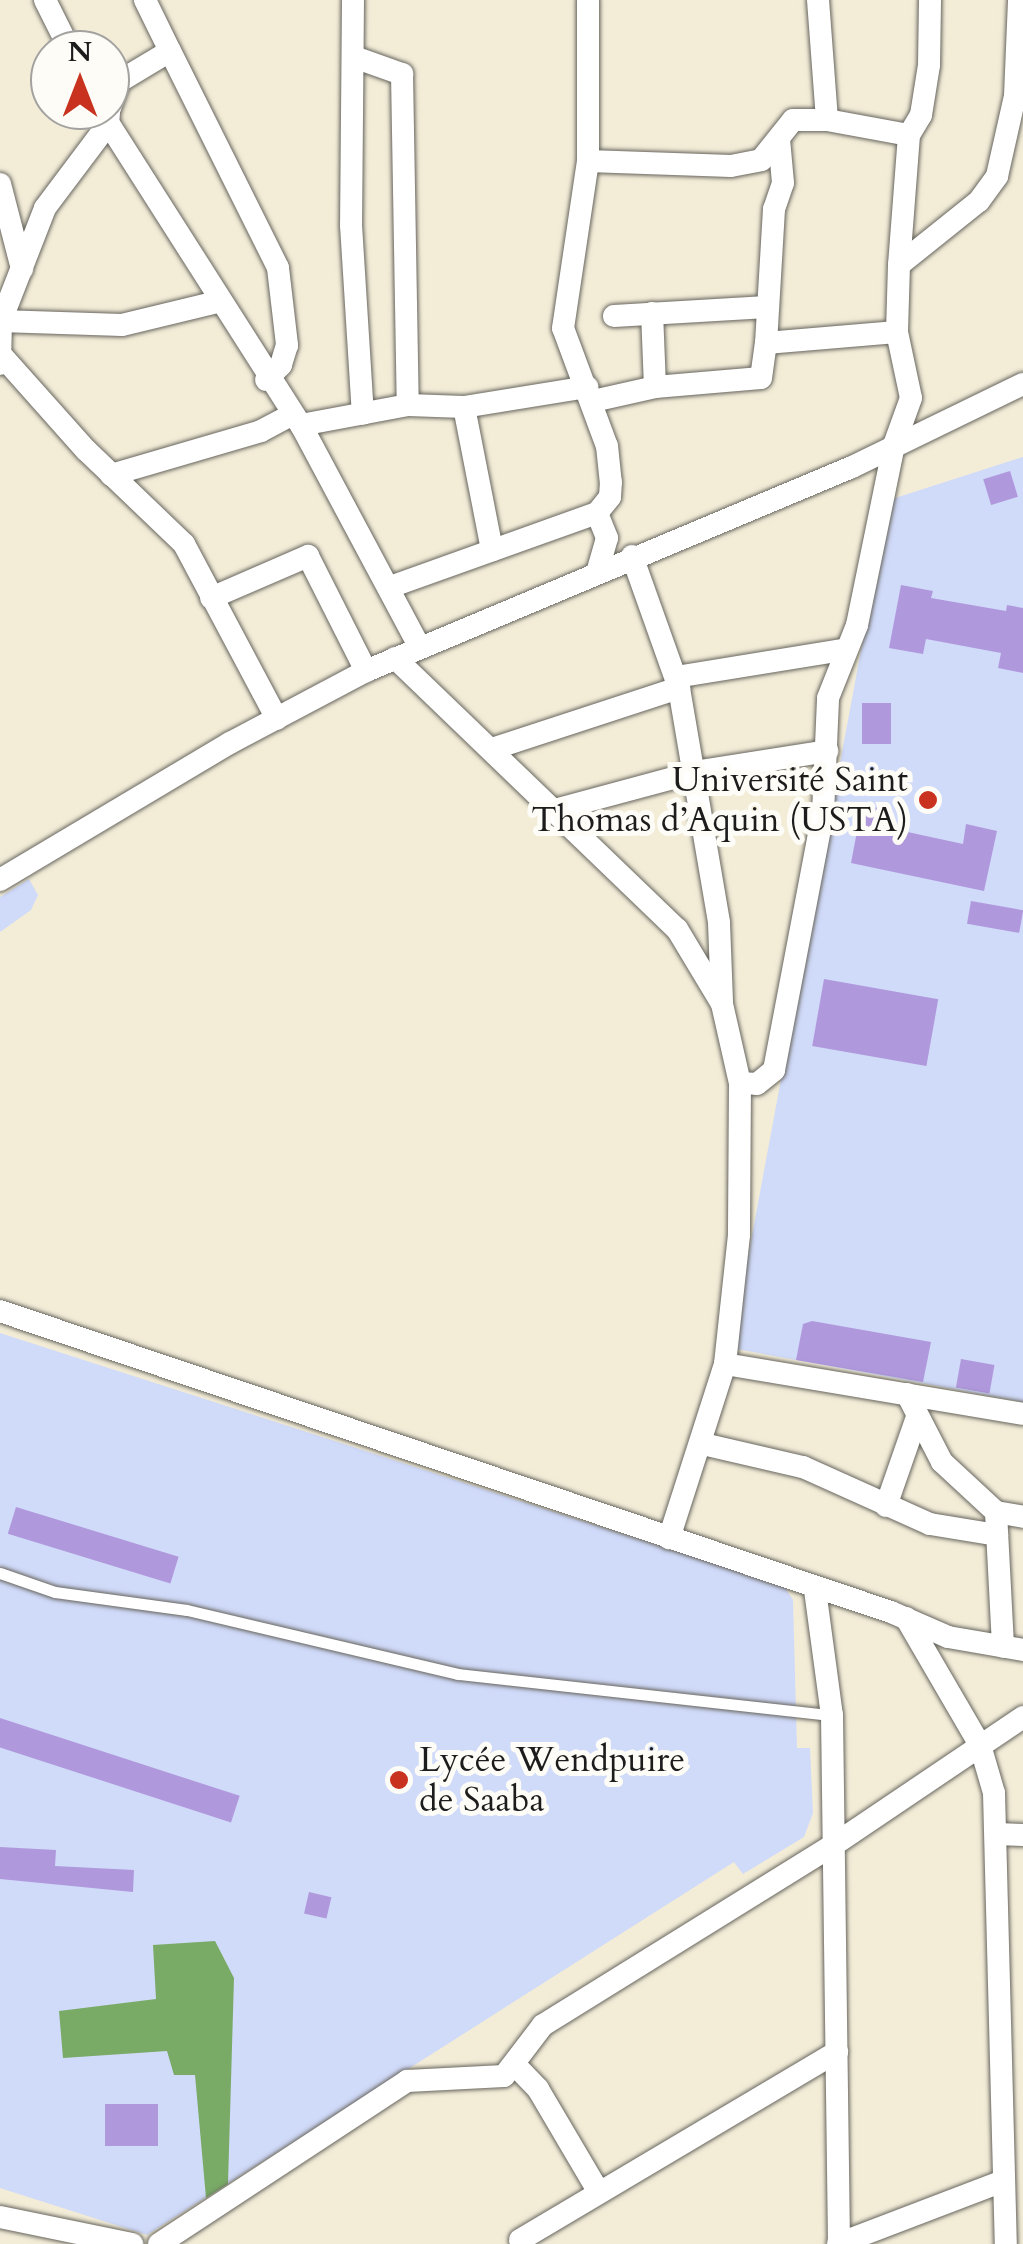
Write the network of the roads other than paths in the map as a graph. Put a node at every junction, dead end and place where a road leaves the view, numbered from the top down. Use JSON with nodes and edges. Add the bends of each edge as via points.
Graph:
{"nodes":[{"id":1,"x":45,"y":0,"type":"edge"},
{"id":2,"x":145,"y":0,"type":"edge"},
{"id":3,"x":353,"y":0,"type":"edge"},
{"id":4,"x":588,"y":0,"type":"edge"},
{"id":5,"x":818,"y":0,"type":"edge"},
{"id":6,"x":930,"y":0,"type":"edge"},
{"id":7,"x":1019,"y":0,"type":"edge"},
{"id":8,"x":60,"y":30,"type":"edge"},
{"id":9,"x":170,"y":50,"type":"junction"},
{"id":10,"x":357,"y":58,"type":"junction"},
{"id":11,"x":130,"y":75,"type":"edge"},
{"id":12,"x":827,"y":120,"type":"junction"},
{"id":13,"x":96,"y":130,"type":"edge"},
{"id":14,"x":117,"y":130,"type":"edge"},
{"id":15,"x":909,"y":135,"type":"junction"},
{"id":16,"x":780,"y":139,"type":"junction"},
{"id":17,"x":588,"y":161,"type":"junction"},
{"id":18,"x":0,"y":184,"type":"edge"},
{"id":19,"x":8,"y":244,"type":"edge"},
{"id":20,"x":900,"y":264,"type":"junction"},
{"id":21,"x":23,"y":272,"type":"junction"},
{"id":22,"x":217,"y":302,"type":"junction"},
{"id":23,"x":768,"y":307,"type":"junction"},
{"id":24,"x":652,"y":312,"type":"junction"},
{"id":25,"x":614,"y":316,"type":"dead end"},
{"id":26,"x":1,"y":321,"type":"edge"},
{"id":27,"x":897,"y":332,"type":"junction"},
{"id":28,"x":766,"y":343,"type":"junction"},
{"id":29,"x":2,"y":361,"type":"edge"},
{"id":30,"x":266,"y":380,"type":"junction"},
{"id":31,"x":1023,"y":384,"type":"edge"},
{"id":32,"x":655,"y":387,"type":"junction"},
{"id":33,"x":590,"y":394,"type":"junction"},
{"id":34,"x":408,"y":406,"type":"junction"},
{"id":35,"x":464,"y":407,"type":"junction"},
{"id":36,"x":363,"y":414,"type":"junction"},
{"id":37,"x":297,"y":419,"type":"junction"},
{"id":38,"x":894,"y":446,"type":"junction"},
{"id":39,"x":112,"y":475,"type":"junction"},
{"id":40,"x":597,"y":514,"type":"junction"},
{"id":41,"x":492,"y":550,"type":"junction"},
{"id":42,"x":632,"y":556,"type":"junction"},
{"id":43,"x":598,"y":570,"type":"junction"},
{"id":44,"x":390,"y":588,"type":"junction"},
{"id":45,"x":211,"y":598,"type":"junction"},
{"id":46,"x":419,"y":646,"type":"junction"},
{"id":47,"x":843,"y":650,"type":"junction"},
{"id":48,"x":396,"y":658,"type":"junction"},
{"id":49,"x":366,"y":671,"type":"junction"},
{"id":50,"x":677,"y":682,"type":"junction"},
{"id":51,"x":277,"y":719,"type":"junction"},
{"id":52,"x":492,"y":749,"type":"junction"},
{"id":53,"x":827,"y":751,"type":"junction"},
{"id":54,"x":695,"y":772,"type":"junction"},
{"id":55,"x":558,"y":809,"type":"junction"},
{"id":56,"x":0,"y":880,"type":"edge"},
{"id":57,"x":722,"y":1004,"type":"junction"},
{"id":58,"x":740,"y":1083,"type":"junction"},
{"id":59,"x":0,"y":1312,"type":"edge"},
{"id":60,"x":724,"y":1364,"type":"junction"},
{"id":61,"x":907,"y":1394,"type":"junction"},
{"id":62,"x":1023,"y":1414,"type":"edge"},
{"id":63,"x":917,"y":1417,"type":"junction"},
{"id":64,"x":703,"y":1444,"type":"junction"},
{"id":65,"x":886,"y":1506,"type":"junction"},
{"id":66,"x":1023,"y":1517,"type":"edge"},
{"id":67,"x":996,"y":1524,"type":"junction"},
{"id":68,"x":668,"y":1538,"type":"junction"},
{"id":69,"x":0,"y":1573,"type":"edge"},
{"id":70,"x":815,"y":1590,"type":"junction"},
{"id":71,"x":906,"y":1618,"type":"junction"},
{"id":72,"x":1013,"y":1649,"type":"edge"},
{"id":73,"x":832,"y":1715,"type":"junction"},
{"id":74,"x":1023,"y":1717,"type":"edge"},
{"id":75,"x":980,"y":1745,"type":"junction"},
{"id":76,"x":997,"y":1834,"type":"junction"},
{"id":77,"x":1023,"y":1835,"type":"edge"},
{"id":78,"x":835,"y":1844,"type":"junction"},
{"id":79,"x":1011,"y":1993,"type":"edge"},
{"id":80,"x":837,"y":2052,"type":"junction"},
{"id":81,"x":515,"y":2065,"type":"junction"},
{"id":82,"x":1003,"y":2181,"type":"junction"},
{"id":83,"x":598,"y":2190,"type":"junction"},
{"id":84,"x":2,"y":2216,"type":"edge"},
{"id":85,"x":520,"y":2240,"type":"dead end"},
{"id":86,"x":166,"y":2242,"type":"edge"},
{"id":87,"x":27,"y":2244,"type":"edge"},
{"id":88,"x":132,"y":2244,"type":"edge"},
{"id":89,"x":839,"y":2244,"type":"edge"},
{"id":90,"x":1006,"y":2244,"type":"edge"}],
"edges":[{"from":1,"to":8,"type":"street"},
{"from":2,"to":9,"type":"street"},
{"from":3,"to":10,"type":"street"},
{"from":4,"to":17,"type":"street"},
{"from":5,"to":12,"type":"street"},
{"from":6,"to":15,"type":"street","via":[[924,98]]},
{"from":7,"to":20,"type":"street","via":[[1015,96],[997,176],[980,201]]},
{"from":9,"to":11,"type":"street"},
{"from":9,"to":30,"type":"street","via":[[278,268],[288,344]]},
{"from":10,"to":34,"type":"street","via":[[402,74]]},
{"from":10,"to":36,"type":"street","via":[[352,225]]},
{"from":12,"to":15,"type":"street"},
{"from":12,"to":16,"type":"street","via":[[794,120]]},
{"from":13,"to":21,"type":"street","via":[[44,208]]},
{"from":14,"to":22,"type":"street"},
{"from":15,"to":20,"type":"street"},
{"from":16,"to":17,"type":"street","via":[[761,160],[731,166]]},
{"from":16,"to":23,"type":"street","via":[[783,183],[774,209]]},
{"from":17,"to":33,"type":"street","via":[[563,328]]},
{"from":18,"to":19,"type":"street"},
{"from":19,"to":21,"type":"street"},
{"from":20,"to":27,"type":"street"},
{"from":21,"to":26,"type":"street"},
{"from":22,"to":26,"type":"street","via":[[122,324]]},
{"from":22,"to":30,"type":"street"},
{"from":23,"to":24,"type":"street"},
{"from":23,"to":28,"type":"street"},
{"from":24,"to":25,"type":"street"},
{"from":24,"to":32,"type":"street"},
{"from":26,"to":29,"type":"street"},
{"from":27,"to":28,"type":"street"},
{"from":27,"to":38,"type":"street","via":[[911,398]]},
{"from":28,"to":32,"type":"street","via":[[761,378]]},
{"from":29,"to":39,"type":"street"},
{"from":30,"to":37,"type":"street"},
{"from":31,"to":38,"type":"street"},
{"from":32,"to":33,"type":"street"},
{"from":33,"to":35,"type":"street"},
{"from":33,"to":40,"type":"street","via":[[611,482],[610,497]]},
{"from":34,"to":35,"type":"street"},
{"from":34,"to":36,"type":"street"},
{"from":35,"to":41,"type":"street"},
{"from":36,"to":37,"type":"street"},
{"from":37,"to":39,"type":"street"},
{"from":37,"to":44,"type":"street"},
{"from":38,"to":42,"type":"street"},
{"from":38,"to":47,"type":"street","via":[[857,625]]},
{"from":39,"to":45,"type":"street","via":[[184,544]]},
{"from":40,"to":41,"type":"street"},
{"from":40,"to":43,"type":"street","via":[[607,538]]},
{"from":41,"to":44,"type":"street"},
{"from":42,"to":43,"type":"street"},
{"from":42,"to":50,"type":"street"},
{"from":43,"to":46,"type":"street"},
{"from":44,"to":46,"type":"street"},
{"from":45,"to":49,"type":"street","via":[[308,556]]},
{"from":45,"to":51,"type":"street"},
{"from":46,"to":48,"type":"street"},
{"from":47,"to":50,"type":"street"},
{"from":47,"to":53,"type":"street","via":[[828,698]]},
{"from":48,"to":49,"type":"street"},
{"from":48,"to":52,"type":"street"},
{"from":49,"to":51,"type":"street"},
{"from":50,"to":52,"type":"street"},
{"from":50,"to":54,"type":"street"},
{"from":51,"to":56,"type":"street"},
{"from":52,"to":55,"type":"street"},
{"from":53,"to":54,"type":"street"},
{"from":53,"to":58,"type":"street","via":[[813,877],[774,1070],[758,1084]]},
{"from":54,"to":55,"type":"street"},
{"from":54,"to":57,"type":"street","via":[[719,922]]},
{"from":55,"to":57,"type":"street","via":[[677,929]]},
{"from":57,"to":58,"type":"street"},
{"from":58,"to":60,"type":"street","via":[[739,1235]]},
{"from":59,"to":68,"type":"street"},
{"from":60,"to":61,"type":"street"},
{"from":60,"to":64,"type":"street"},
{"from":61,"to":62,"type":"street"},
{"from":61,"to":63,"type":"street"},
{"from":63,"to":65,"type":"street"},
{"from":63,"to":67,"type":"street","via":[[949,1470]]},
{"from":64,"to":65,"type":"street","via":[[802,1467]]},
{"from":64,"to":68,"type":"street"},
{"from":65,"to":67,"type":"street","via":[[930,1524]]},
{"from":66,"to":67,"type":"street"},
{"from":67,"to":72,"type":"street"},
{"from":68,"to":70,"type":"street"},
{"from":69,"to":73,"type":"lane","via":[[56,1592],[187,1610],[458,1674]]},
{"from":70,"to":71,"type":"street"},
{"from":70,"to":73,"type":"street"},
{"from":71,"to":72,"type":"street","via":[[948,1637]]},
{"from":71,"to":75,"type":"street"},
{"from":73,"to":78,"type":"street"},
{"from":74,"to":75,"type":"street"},
{"from":75,"to":76,"type":"street"},
{"from":75,"to":78,"type":"street"},
{"from":76,"to":77,"type":"street"},
{"from":76,"to":79,"type":"street"},
{"from":78,"to":80,"type":"street"},
{"from":78,"to":81,"type":"street","via":[[543,2025]]},
{"from":79,"to":82,"type":"street"},
{"from":80,"to":83,"type":"street"},
{"from":80,"to":89,"type":"street"},
{"from":81,"to":83,"type":"street","via":[[538,2089]]},
{"from":81,"to":86,"type":"street","via":[[485,2080],[408,2081]]},
{"from":82,"to":89,"type":"street"},
{"from":82,"to":90,"type":"street"},
{"from":83,"to":85,"type":"street"},
{"from":84,"to":87,"type":"street"},
{"from":84,"to":88,"type":"street"}]}
